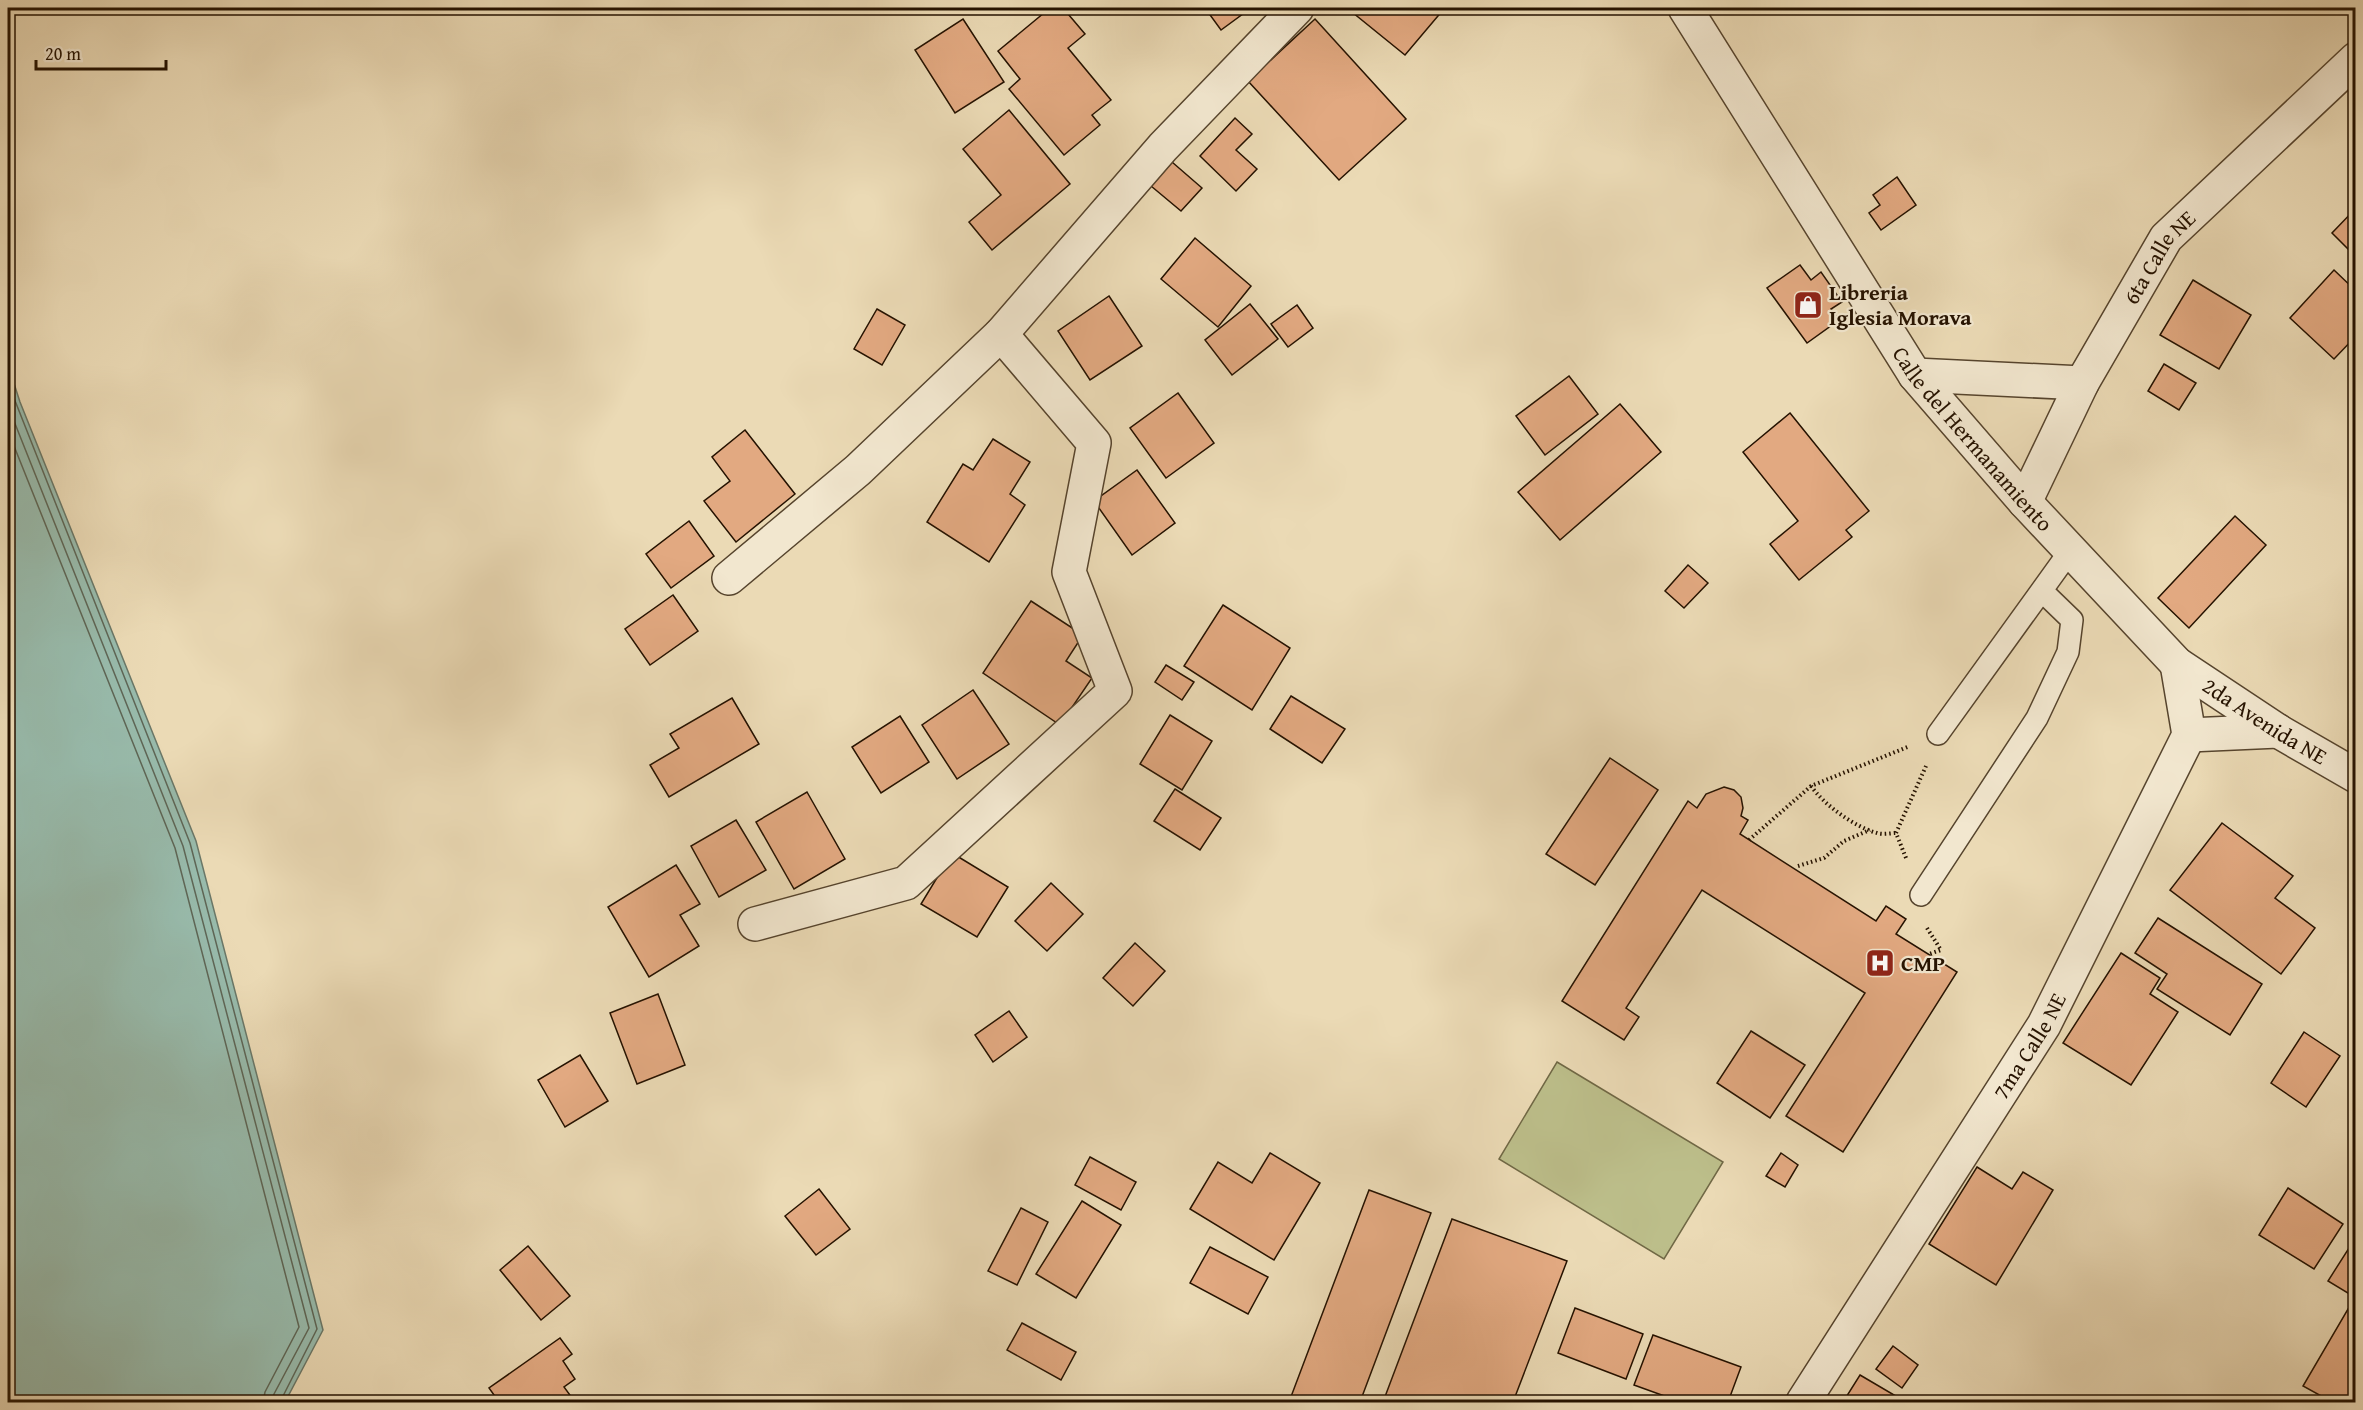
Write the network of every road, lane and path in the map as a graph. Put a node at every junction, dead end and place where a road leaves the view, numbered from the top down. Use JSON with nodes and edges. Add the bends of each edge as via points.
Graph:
{"nodes":[{"id":1,"x":1297,"y":8,"type":"edge"},
{"id":2,"x":1685,"y":8,"type":"edge"},
{"id":3,"x":2355,"y":59,"type":"edge"},
{"id":4,"x":1001,"y":334,"type":"junction"},
{"id":5,"x":1915,"y":375,"type":"junction"},
{"id":6,"x":2082,"y":383,"type":"junction"},
{"id":7,"x":2025,"y":502,"type":"junction"},
{"id":8,"x":2070,"y":551,"type":"junction"},
{"id":9,"x":729,"y":579,"type":"dead end"},
{"id":10,"x":2042,"y":591,"type":"junction"},
{"id":11,"x":2178,"y":664,"type":"junction"},
{"id":12,"x":2278,"y":731,"type":"junction"},
{"id":13,"x":1938,"y":734,"type":"joint"},
{"id":14,"x":2189,"y":735,"type":"junction"},
{"id":15,"x":2355,"y":776,"type":"edge"},
{"id":16,"x":1811,"y":786,"type":"junction"},
{"id":17,"x":1871,"y":830,"type":"junction"},
{"id":18,"x":1896,"y":833,"type":"dead end"},
{"id":19,"x":1749,"y":840,"type":"dead end"},
{"id":20,"x":1797,"y":866,"type":"dead end"},
{"id":21,"x":1922,"y":895,"type":"dead end"},
{"id":22,"x":755,"y":924,"type":"dead end"},
{"id":23,"x":1803,"y":1402,"type":"edge"}],
"edges":[{"from":1,"to":4,"type":"street","via":[[1163,147]]},
{"from":2,"to":5,"type":"street","name":"Calle del Hermanamiento"},
{"from":3,"to":6,"type":"street","name":"6ta Calle NE","via":[[2166,238]]},
{"from":4,"to":9,"type":"street","via":[[858,471]]},
{"from":4,"to":22,"type":"street","via":[[1094,443],[1069,572],[1114,691],[906,883]]},
{"from":5,"to":6,"type":"street"},
{"from":5,"to":7,"type":"street","name":"Calle del Hermanamiento"},
{"from":6,"to":7,"type":"street","name":"6ta Calle NE"},
{"from":7,"to":8,"type":"street","name":"Calle del Hermanamiento"},
{"from":8,"to":10,"type":"lane"},
{"from":8,"to":11,"type":"street","name":"Calle del Hermanamiento"},
{"from":10,"to":13,"type":"lane"},
{"from":10,"to":21,"type":"lane","via":[[2072,620],[2068,652],[2037,718]]},
{"from":11,"to":12,"type":"street","name":"2da Avenida NE"},
{"from":11,"to":14,"type":"street"},
{"from":12,"to":14,"type":"street"},
{"from":12,"to":15,"type":"street","name":"2da Avenida NE"},
{"from":13,"to":16,"type":"path"},
{"from":14,"to":23,"type":"street","name":"7ma Calle NE","via":[[2044,1025]]},
{"from":16,"to":17,"type":"path","via":[[1818,797],[1844,817]]},
{"from":16,"to":19,"type":"path"},
{"from":17,"to":18,"type":"path","via":[[1878,834]]},
{"from":17,"to":20,"type":"path","via":[[1844,841],[1824,858]]}]}
